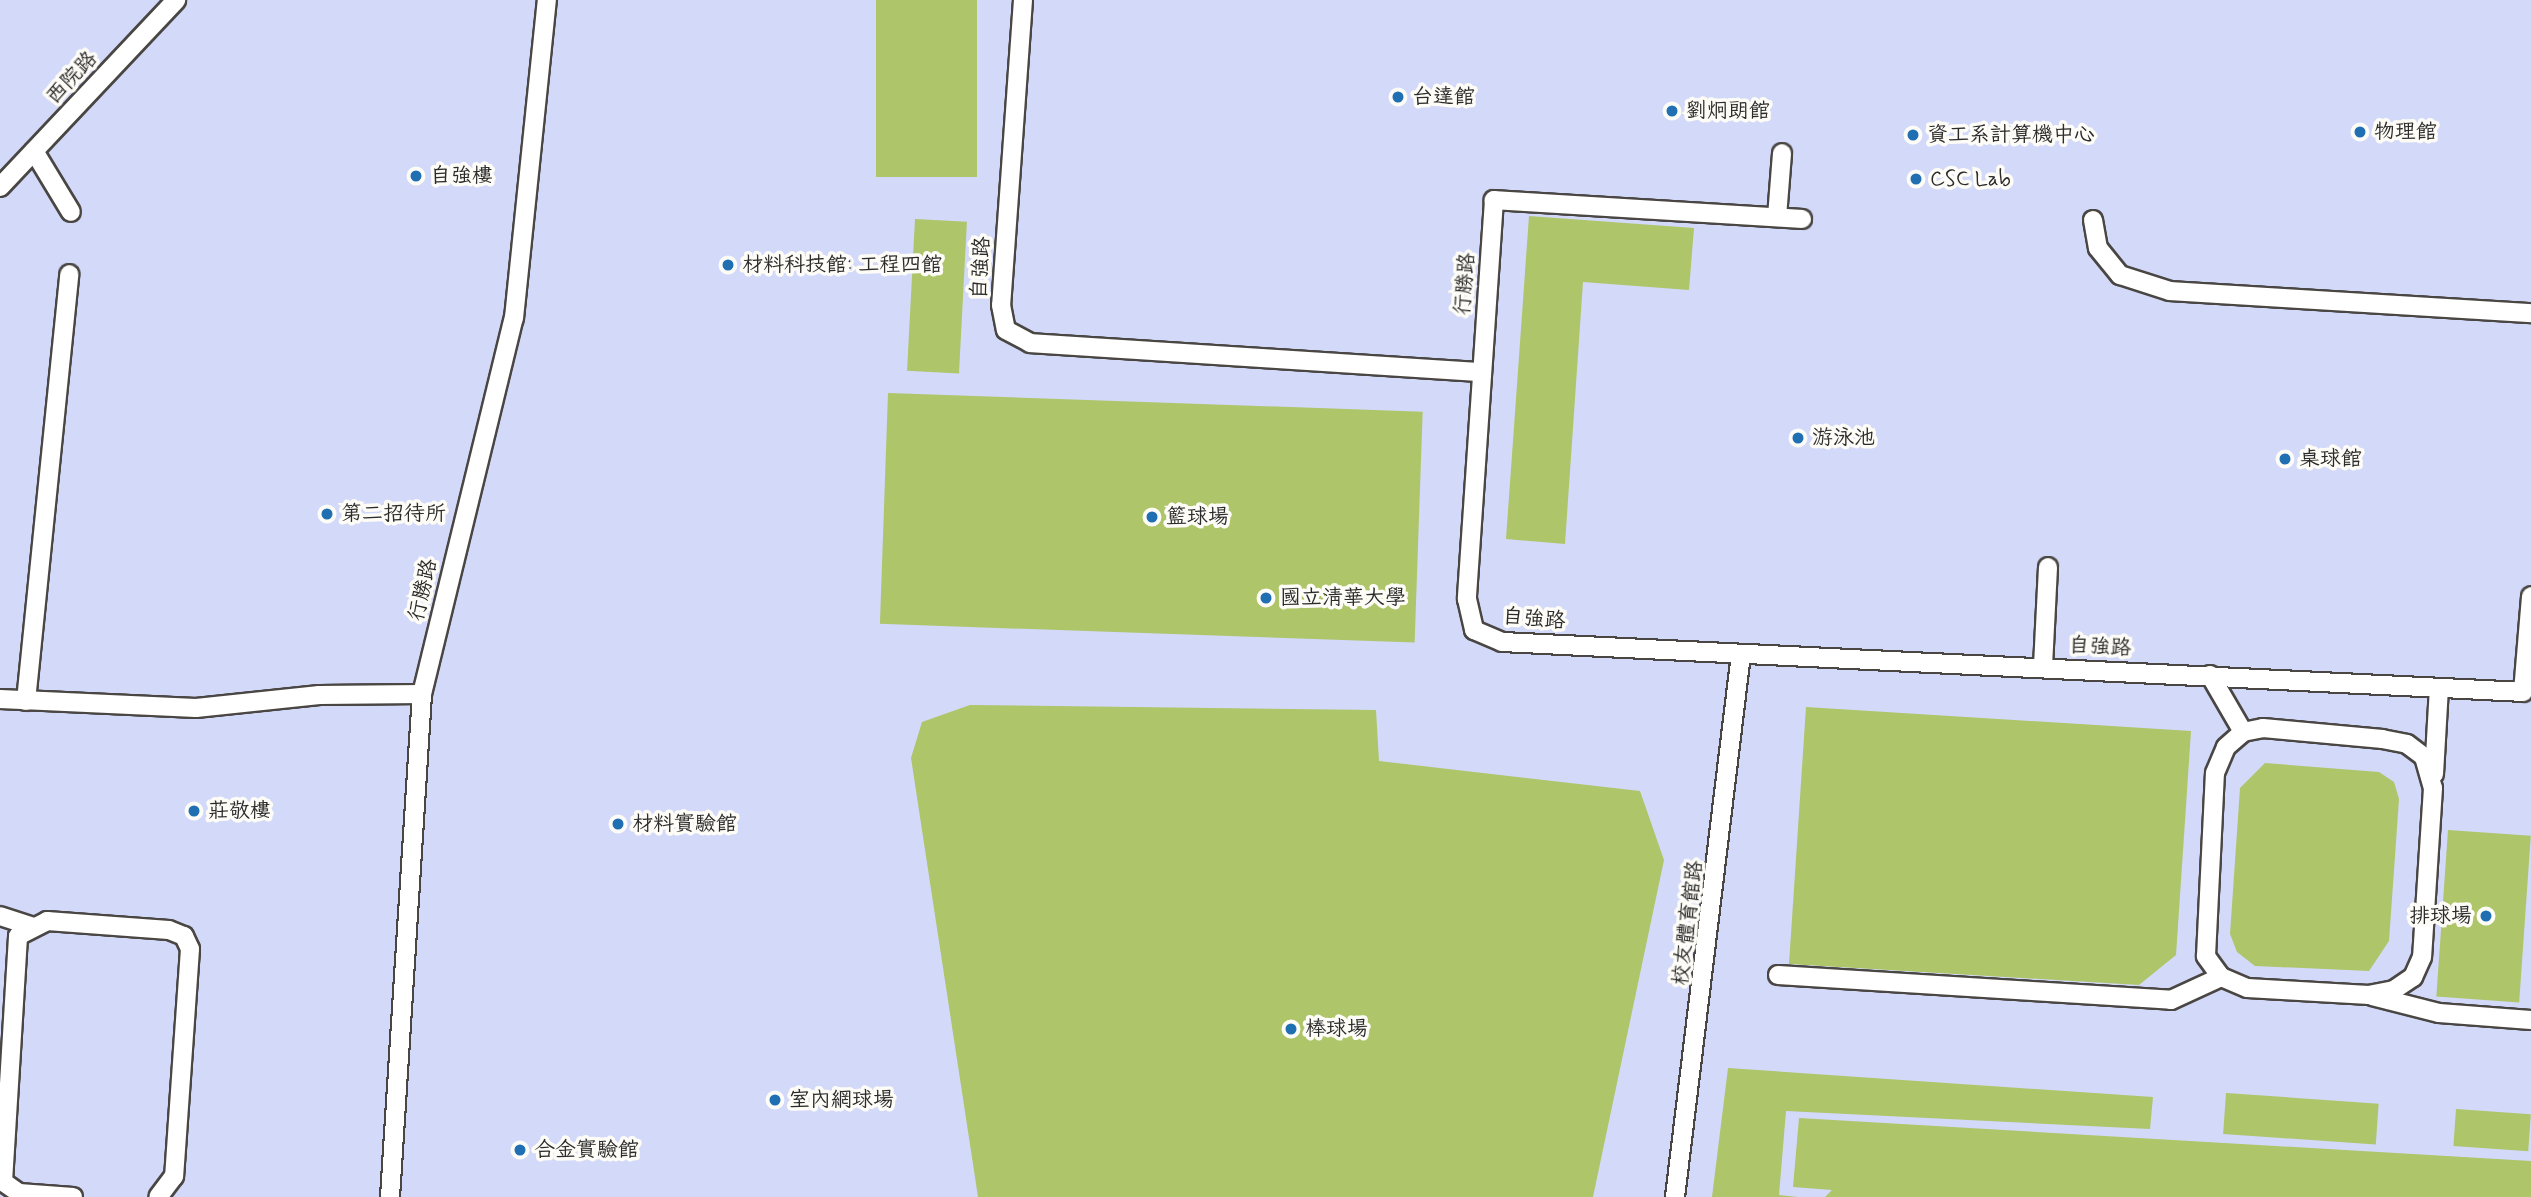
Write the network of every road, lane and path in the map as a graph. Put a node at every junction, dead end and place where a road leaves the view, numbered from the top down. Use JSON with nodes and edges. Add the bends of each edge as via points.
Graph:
{"nodes":[{"id":1,"x":176,"y":0,"type":"edge"},
{"id":2,"x":547,"y":0,"type":"edge"},
{"id":3,"x":1023,"y":0,"type":"edge"},
{"id":4,"x":34,"y":151,"type":"junction"},
{"id":5,"x":1782,"y":153,"type":"dead end"},
{"id":6,"x":0,"y":187,"type":"edge"},
{"id":7,"x":71,"y":212,"type":"dead end"},
{"id":8,"x":1777,"y":217,"type":"junction"},
{"id":9,"x":1802,"y":219,"type":"dead end"},
{"id":10,"x":2093,"y":220,"type":"dead end"},
{"id":11,"x":69,"y":274,"type":"dead end"},
{"id":12,"x":2531,"y":313,"type":"edge"},
{"id":13,"x":1481,"y":372,"type":"junction"},
{"id":14,"x":2048,"y":567,"type":"dead end"},
{"id":15,"x":2531,"y":596,"type":"edge"},
{"id":16,"x":1741,"y":654,"type":"junction"},
{"id":17,"x":2043,"y":666,"type":"junction"},
{"id":18,"x":2210,"y":675,"type":"junction"},
{"id":19,"x":2440,"y":688,"type":"junction"},
{"id":20,"x":2527,"y":692,"type":"edge"},
{"id":21,"x":422,"y":694,"type":"junction"},
{"id":22,"x":0,"y":699,"type":"edge"},
{"id":23,"x":26,"y":701,"type":"junction"},
{"id":24,"x":2243,"y":732,"type":"junction"},
{"id":25,"x":2434,"y":789,"type":"junction"},
{"id":26,"x":0,"y":916,"type":"edge"},
{"id":27,"x":31,"y":926,"type":"junction"},
{"id":28,"x":1778,"y":975,"type":"dead end"},
{"id":29,"x":2221,"y":977,"type":"junction"},
{"id":30,"x":2369,"y":995,"type":"junction"},
{"id":31,"x":2531,"y":1020,"type":"edge"},
{"id":32,"x":73,"y":1197,"type":"edge"},
{"id":33,"x":158,"y":1197,"type":"edge"},
{"id":34,"x":390,"y":1197,"type":"edge"},
{"id":35,"x":1675,"y":1197,"type":"edge"}],
"edges":[{"from":1,"to":4,"type":"lane","name":"西院路"},
{"from":2,"to":21,"type":"lane","name":"行勝路","via":[[514,318]]},
{"from":3,"to":13,"type":"lane","name":"自強路","via":[[1000,305],[1006,330],[1030,343]]},
{"from":4,"to":6,"type":"lane","name":"西院路"},
{"from":4,"to":7,"type":"lane"},
{"from":5,"to":8,"type":"lane"},
{"from":8,"to":9,"type":"lane"},
{"from":8,"to":13,"type":"lane","name":"行勝路","via":[[1494,200]]},
{"from":10,"to":12,"type":"lane","via":[[2098,248],[2120,275],[2170,291]]},
{"from":11,"to":23,"type":"lane"},
{"from":13,"to":16,"type":"lane","name":"自強路","via":[[1466,599],[1474,630],[1502,642]]},
{"from":14,"to":17,"type":"lane"},
{"from":15,"to":20,"type":"lane","name":"自強路"},
{"from":16,"to":17,"type":"lane","name":"自強路"},
{"from":16,"to":35,"type":"lane","name":"校友體育館路"},
{"from":17,"to":18,"type":"lane","name":"自強路"},
{"from":18,"to":19,"type":"lane","name":"自強路"},
{"from":18,"to":24,"type":"lane"},
{"from":19,"to":20,"type":"lane","name":"自強路"},
{"from":19,"to":25,"type":"lane"},
{"from":21,"to":23,"type":"lane","via":[[319,695],[196,708]]},
{"from":21,"to":34,"type":"lane","name":"行勝路"},
{"from":22,"to":23,"type":"lane"},
{"from":24,"to":25,"type":"lane","via":[[2263,728],[2407,744],[2424,757]]},
{"from":24,"to":29,"type":"lane","via":[[2226,747],[2215,773],[2204,933],[2206,956]]},
{"from":25,"to":30,"type":"lane","via":[[2422,957],[2413,977],[2394,990]]},
{"from":26,"to":27,"type":"lane"},
{"from":27,"to":32,"type":"lane","via":[[18,936],[3,1182],[19,1193]]},
{"from":27,"to":33,"type":"lane","via":[[47,921],[169,930],[187,942],[174,1176]]},
{"from":28,"to":29,"type":"lane","via":[[2171,1000]]},
{"from":29,"to":30,"type":"lane","via":[[2247,988]]},
{"from":30,"to":31,"type":"lane","via":[[2439,1013]]}]}
